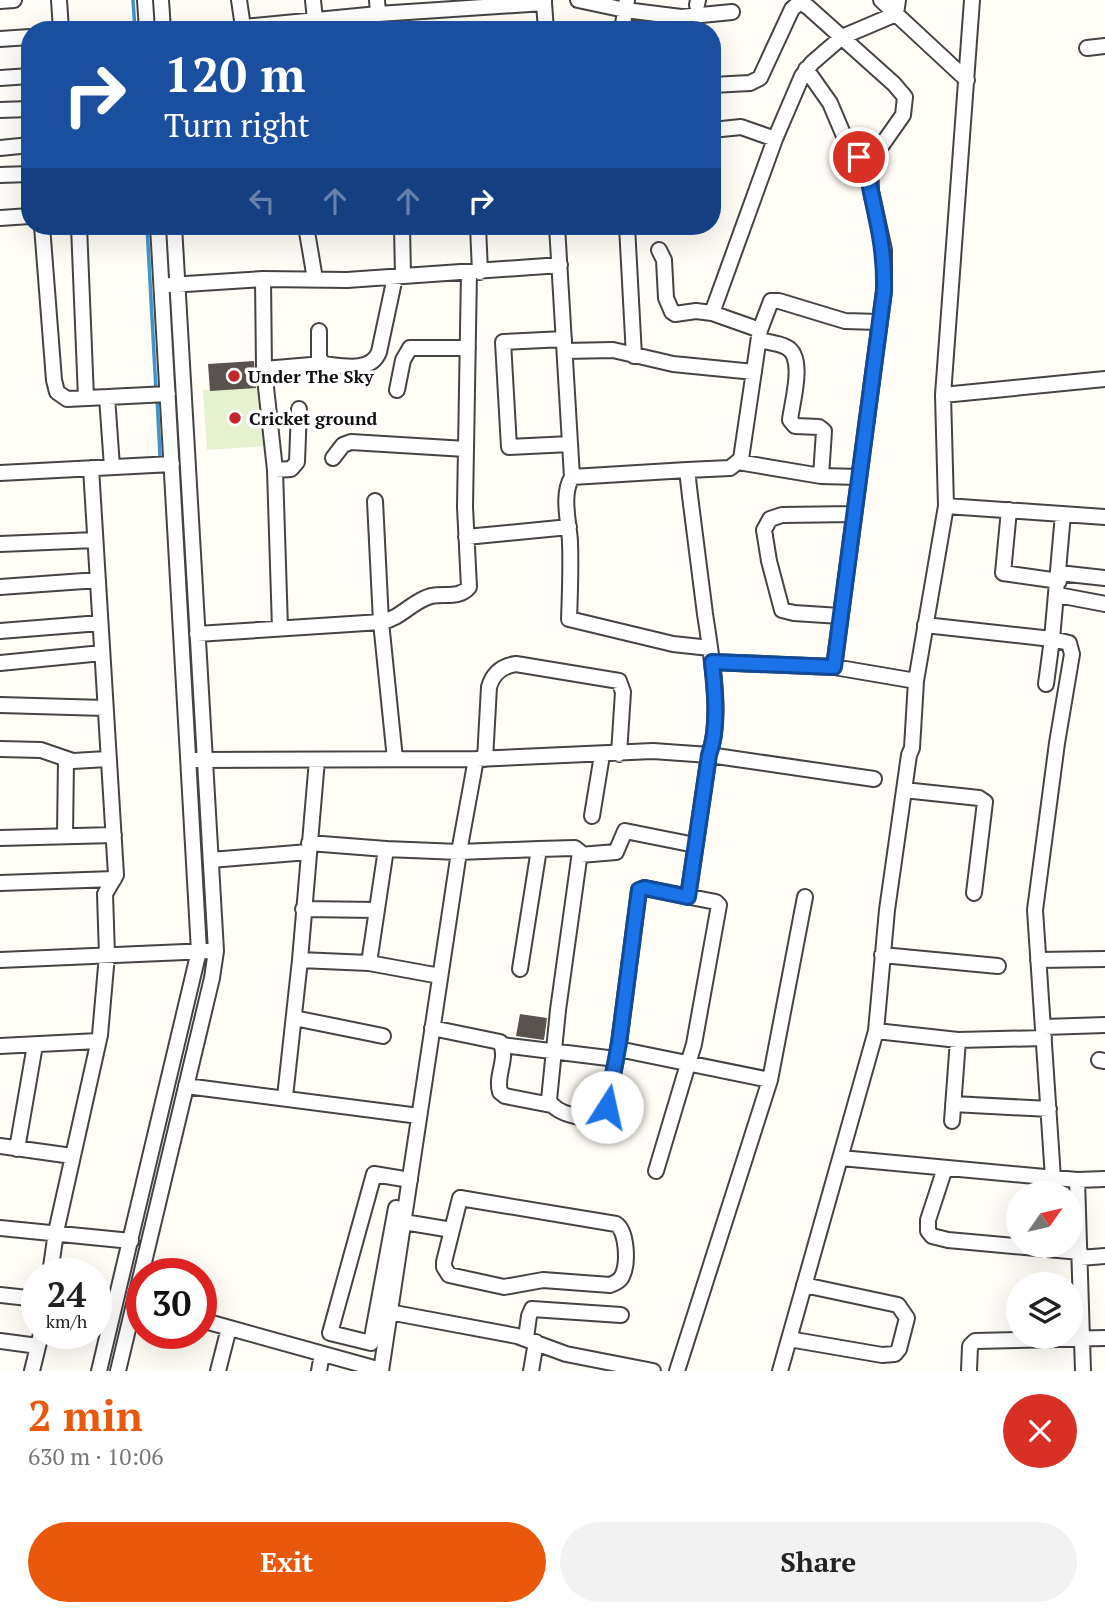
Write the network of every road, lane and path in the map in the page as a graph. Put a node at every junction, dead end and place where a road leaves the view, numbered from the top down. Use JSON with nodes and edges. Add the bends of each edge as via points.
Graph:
{"nodes":[{"id":1,"x":14,"y":0,"type":"edge"},
{"id":2,"x":60,"y":0,"type":"edge"},
{"id":3,"x":145,"y":0,"type":"edge"},
{"id":4,"x":161,"y":0,"type":"edge"},
{"id":5,"x":239,"y":0,"type":"edge"},
{"id":6,"x":313,"y":0,"type":"edge"},
{"id":7,"x":578,"y":0,"type":"edge"},
{"id":8,"x":881,"y":0,"type":"edge"},
{"id":9,"x":972,"y":0,"type":"edge"},
{"id":10,"x":0,"y":1,"type":"edge"},
{"id":11,"x":799,"y":1,"type":"edge"},
{"id":12,"x":544,"y":2,"type":"edge"},
{"id":13,"x":605,"y":3,"type":"edge"},
{"id":14,"x":626,"y":5,"type":"edge"},
{"id":15,"x":377,"y":7,"type":"edge"},
{"id":16,"x":897,"y":7,"type":"edge"},
{"id":17,"x":732,"y":12,"type":"dead end"},
{"id":18,"x":315,"y":20,"type":"junction"},
{"id":19,"x":61,"y":21,"type":"edge"},
{"id":20,"x":146,"y":21,"type":"edge"},
{"id":21,"x":162,"y":21,"type":"edge"},
{"id":22,"x":242,"y":21,"type":"edge"},
{"id":23,"x":307,"y":21,"type":"edge"},
{"id":24,"x":545,"y":21,"type":"edge"},
{"id":25,"x":842,"y":37,"type":"junction"},
{"id":26,"x":21,"y":38,"type":"edge"},
{"id":27,"x":0,"y":39,"type":"edge"},
{"id":28,"x":1105,"y":46,"type":"edge"},
{"id":29,"x":1087,"y":48,"type":"dead end"},
{"id":30,"x":806,"y":69,"type":"junction"},
{"id":31,"x":21,"y":77,"type":"edge"},
{"id":32,"x":0,"y":78,"type":"edge"},
{"id":33,"x":967,"y":80,"type":"junction"},
{"id":34,"x":721,"y":85,"type":"edge"},
{"id":35,"x":21,"y":109,"type":"edge"},
{"id":36,"x":0,"y":110,"type":"edge"},
{"id":37,"x":721,"y":129,"type":"edge"},
{"id":38,"x":775,"y":139,"type":"junction"},
{"id":39,"x":21,"y":146,"type":"edge"},
{"id":40,"x":0,"y":148,"type":"edge"},
{"id":41,"x":870,"y":172,"type":"junction"},
{"id":42,"x":21,"y":174,"type":"edge"},
{"id":43,"x":0,"y":175,"type":"edge"},
{"id":44,"x":21,"y":217,"type":"edge"},
{"id":45,"x":0,"y":218,"type":"edge"},
{"id":46,"x":44,"y":235,"type":"edge"},
{"id":47,"x":79,"y":235,"type":"edge"},
{"id":48,"x":159,"y":235,"type":"edge"},
{"id":49,"x":174,"y":235,"type":"edge"},
{"id":50,"x":308,"y":235,"type":"edge"},
{"id":51,"x":402,"y":235,"type":"edge"},
{"id":52,"x":477,"y":235,"type":"edge"},
{"id":53,"x":557,"y":235,"type":"edge"},
{"id":54,"x":627,"y":235,"type":"edge"},
{"id":55,"x":659,"y":250,"type":"dead end"},
{"id":56,"x":559,"y":265,"type":"junction"},
{"id":57,"x":475,"y":272,"type":"junction"},
{"id":58,"x":400,"y":277,"type":"junction"},
{"id":59,"x":263,"y":279,"type":"junction"},
{"id":60,"x":315,"y":279,"type":"junction"},
{"id":61,"x":177,"y":284,"type":"junction"},
{"id":62,"x":162,"y":286,"type":"junction"},
{"id":63,"x":712,"y":313,"type":"junction"},
{"id":64,"x":879,"y":322,"type":"junction"},
{"id":65,"x":319,"y":331,"type":"dead end"},
{"id":66,"x":760,"y":335,"type":"junction"},
{"id":67,"x":564,"y":345,"type":"junction"},
{"id":68,"x":468,"y":348,"type":"junction"},
{"id":69,"x":634,"y":356,"type":"junction"},
{"id":70,"x":323,"y":364,"type":"junction"},
{"id":71,"x":264,"y":369,"type":"junction"},
{"id":72,"x":754,"y":372,"type":"junction"},
{"id":73,"x":1105,"y":379,"type":"edge"},
{"id":74,"x":397,"y":390,"type":"dead end"},
{"id":75,"x":168,"y":394,"type":"junction"},
{"id":76,"x":943,"y":395,"type":"junction"},
{"id":77,"x":107,"y":397,"type":"junction"},
{"id":78,"x":86,"y":398,"type":"junction"},
{"id":79,"x":299,"y":409,"type":"dead end"},
{"id":80,"x":570,"y":444,"type":"junction"},
{"id":81,"x":466,"y":449,"type":"junction"},
{"id":82,"x":333,"y":458,"type":"dead end"},
{"id":83,"x":738,"y":462,"type":"junction"},
{"id":84,"x":172,"y":464,"type":"junction"},
{"id":85,"x":112,"y":467,"type":"junction"},
{"id":86,"x":91,"y":468,"type":"junction"},
{"id":87,"x":275,"y":470,"type":"junction"},
{"id":88,"x":687,"y":470,"type":"junction"},
{"id":89,"x":0,"y":472,"type":"edge"},
{"id":90,"x":821,"y":476,"type":"junction"},
{"id":91,"x":572,"y":477,"type":"junction"},
{"id":92,"x":859,"y":477,"type":"junction"},
{"id":93,"x":374,"y":501,"type":"dead end"},
{"id":94,"x":946,"y":506,"type":"junction"},
{"id":95,"x":1009,"y":510,"type":"junction"},
{"id":96,"x":854,"y":514,"type":"junction"},
{"id":97,"x":1063,"y":514,"type":"junction"},
{"id":98,"x":1105,"y":517,"type":"edge"},
{"id":99,"x":569,"y":527,"type":"junction"},
{"id":100,"x":466,"y":537,"type":"junction"},
{"id":101,"x":95,"y":540,"type":"junction"},
{"id":102,"x":0,"y":544,"type":"edge"},
{"id":103,"x":1105,"y":578,"type":"edge"},
{"id":104,"x":97,"y":580,"type":"junction"},
{"id":105,"x":1059,"y":583,"type":"junction"},
{"id":106,"x":0,"y":587,"type":"edge"},
{"id":107,"x":1105,"y":604,"type":"edge"},
{"id":108,"x":840,"y":616,"type":"junction"},
{"id":109,"x":381,"y":622,"type":"junction"},
{"id":110,"x":100,"y":623,"type":"junction"},
{"id":111,"x":925,"y":625,"type":"junction"},
{"id":112,"x":280,"y":628,"type":"junction"},
{"id":113,"x":0,"y":631,"type":"edge"},
{"id":114,"x":197,"y":634,"type":"junction"},
{"id":115,"x":1052,"y":639,"type":"junction"},
{"id":116,"x":102,"y":653,"type":"junction"},
{"id":117,"x":711,"y":655,"type":"junction"},
{"id":118,"x":0,"y":663,"type":"edge"},
{"id":119,"x":834,"y":667,"type":"junction"},
{"id":120,"x":916,"y":681,"type":"junction"},
{"id":121,"x":1046,"y":684,"type":"dead end"},
{"id":122,"x":0,"y":705,"type":"edge"},
{"id":123,"x":105,"y":708,"type":"junction"},
{"id":124,"x":0,"y":749,"type":"edge"},
{"id":125,"x":619,"y":754,"type":"junction"},
{"id":126,"x":602,"y":755,"type":"junction"},
{"id":127,"x":709,"y":755,"type":"junction"},
{"id":128,"x":66,"y":759,"type":"junction"},
{"id":129,"x":107,"y":759,"type":"junction"},
{"id":130,"x":188,"y":759,"type":"junction"},
{"id":131,"x":395,"y":759,"type":"junction"},
{"id":132,"x":480,"y":759,"type":"junction"},
{"id":133,"x":204,"y":760,"type":"junction"},
{"id":134,"x":317,"y":760,"type":"junction"},
{"id":135,"x":874,"y":779,"type":"dead end"},
{"id":136,"x":904,"y":790,"type":"junction"},
{"id":137,"x":592,"y":816,"type":"dead end"},
{"id":138,"x":114,"y":835,"type":"junction"},
{"id":139,"x":65,"y":836,"type":"junction"},
{"id":140,"x":0,"y":838,"type":"edge"},
{"id":141,"x":695,"y":845,"type":"junction"},
{"id":142,"x":308,"y":848,"type":"junction"},
{"id":143,"x":386,"y":849,"type":"junction"},
{"id":144,"x":539,"y":849,"type":"junction"},
{"id":145,"x":459,"y":852,"type":"junction"},
{"id":146,"x":580,"y":855,"type":"junction"},
{"id":147,"x":211,"y":860,"type":"junction"},
{"id":148,"x":114,"y":879,"type":"junction"},
{"id":149,"x":0,"y":883,"type":"edge"},
{"id":150,"x":974,"y":893,"type":"dead end"},
{"id":151,"x":688,"y":897,"type":"junction"},
{"id":152,"x":805,"y":897,"type":"dead end"},
{"id":153,"x":303,"y":909,"type":"junction"},
{"id":154,"x":377,"y":910,"type":"junction"},
{"id":155,"x":199,"y":950,"type":"junction"},
{"id":156,"x":216,"y":951,"type":"junction"},
{"id":157,"x":107,"y":955,"type":"junction"},
{"id":158,"x":882,"y":955,"type":"junction"},
{"id":159,"x":1105,"y":959,"type":"edge"},
{"id":160,"x":0,"y":960,"type":"edge"},
{"id":161,"x":300,"y":960,"type":"junction"},
{"id":162,"x":1038,"y":960,"type":"junction"},
{"id":163,"x":369,"y":963,"type":"junction"},
{"id":164,"x":998,"y":966,"type":"dead end"},
{"id":165,"x":520,"y":969,"type":"dead end"},
{"id":166,"x":440,"y":976,"type":"junction"},
{"id":167,"x":294,"y":1018,"type":"junction"},
{"id":168,"x":1105,"y":1026,"type":"edge"},
{"id":169,"x":432,"y":1028,"type":"junction"},
{"id":170,"x":876,"y":1031,"type":"junction"},
{"id":171,"x":1044,"y":1033,"type":"junction"},
{"id":172,"x":383,"y":1036,"type":"dead end"},
{"id":173,"x":958,"y":1040,"type":"junction"},
{"id":174,"x":98,"y":1041,"type":"junction"},
{"id":175,"x":35,"y":1045,"type":"junction"},
{"id":176,"x":502,"y":1045,"type":"junction"},
{"id":177,"x":0,"y":1046,"type":"edge"},
{"id":178,"x":554,"y":1050,"type":"junction"},
{"id":179,"x":617,"y":1054,"type":"junction"},
{"id":180,"x":688,"y":1064,"type":"junction"},
{"id":181,"x":770,"y":1080,"type":"junction"},
{"id":182,"x":186,"y":1086,"type":"junction"},
{"id":183,"x":285,"y":1097,"type":"junction"},
{"id":184,"x":953,"y":1104,"type":"junction"},
{"id":185,"x":551,"y":1105,"type":"junction"},
{"id":186,"x":1049,"y":1109,"type":"junction"},
{"id":187,"x":419,"y":1116,"type":"junction"},
{"id":188,"x":951,"y":1121,"type":"dead end"},
{"id":189,"x":0,"y":1146,"type":"edge"},
{"id":190,"x":17,"y":1149,"type":"junction"},
{"id":191,"x":72,"y":1156,"type":"junction"},
{"id":192,"x":841,"y":1158,"type":"junction"},
{"id":193,"x":945,"y":1168,"type":"junction"},
{"id":194,"x":656,"y":1171,"type":"dead end"},
{"id":195,"x":1053,"y":1178,"type":"junction"},
{"id":196,"x":406,"y":1179,"type":"junction"},
{"id":197,"x":1105,"y":1179,"type":"edge"},
{"id":198,"x":1077,"y":1180,"type":"joint"},
{"id":199,"x":404,"y":1222,"type":"junction"},
{"id":200,"x":0,"y":1228,"type":"edge"},
{"id":201,"x":452,"y":1230,"type":"junction"},
{"id":202,"x":56,"y":1232,"type":"junction"},
{"id":203,"x":131,"y":1241,"type":"junction"},
{"id":204,"x":1006,"y":1247,"type":"edge"},
{"id":205,"x":1083,"y":1255,"type":"edge"},
{"id":206,"x":1105,"y":1256,"type":"edge"},
{"id":207,"x":52,"y":1258,"type":"edge"},
{"id":208,"x":148,"y":1258,"type":"edge"},
{"id":209,"x":392,"y":1259,"type":"junction"},
{"id":210,"x":804,"y":1286,"type":"junction"},
{"id":211,"x":0,"y":1295,"type":"edge"},
{"id":212,"x":21,"y":1297,"type":"edge"},
{"id":213,"x":389,"y":1312,"type":"junction"},
{"id":214,"x":621,"y":1315,"type":"dead end"},
{"id":215,"x":217,"y":1325,"type":"edge"},
{"id":216,"x":229,"y":1328,"type":"junction"},
{"id":217,"x":1105,"y":1338,"type":"edge"},
{"id":218,"x":789,"y":1339,"type":"junction"},
{"id":219,"x":1083,"y":1339,"type":"edge"},
{"id":220,"x":21,"y":1340,"type":"edge"},
{"id":221,"x":531,"y":1340,"type":"junction"},
{"id":222,"x":1006,"y":1340,"type":"edge"},
{"id":223,"x":0,"y":1341,"type":"edge"},
{"id":224,"x":126,"y":1344,"type":"edge"},
{"id":225,"x":38,"y":1349,"type":"edge"},
{"id":226,"x":1083,"y":1349,"type":"edge"},
{"id":227,"x":322,"y":1354,"type":"junction"},
{"id":228,"x":381,"y":1370,"type":"edge"},
{"id":229,"x":32,"y":1371,"type":"edge"},
{"id":230,"x":99,"y":1371,"type":"edge"},
{"id":231,"x":118,"y":1371,"type":"edge"},
{"id":232,"x":218,"y":1371,"type":"edge"},
{"id":233,"x":319,"y":1371,"type":"edge"},
{"id":234,"x":531,"y":1371,"type":"edge"},
{"id":235,"x":653,"y":1371,"type":"edge"},
{"id":236,"x":677,"y":1371,"type":"edge"},
{"id":237,"x":780,"y":1371,"type":"edge"},
{"id":238,"x":969,"y":1371,"type":"edge"},
{"id":239,"x":1083,"y":1371,"type":"edge"}],
"edges":[{"from":1,"to":10,"type":"street"},
{"from":2,"to":19,"type":"street"},
{"from":3,"to":20,"type":"street"},
{"from":4,"to":21,"type":"street"},
{"from":5,"to":22,"type":"street"},
{"from":6,"to":18,"type":"street"},
{"from":7,"to":13,"type":"street"},
{"from":8,"to":16,"type":"street"},
{"from":9,"to":33,"type":"street"},
{"from":11,"to":25,"type":"street"},
{"from":11,"to":34,"type":"street","via":[[760,78]]},
{"from":12,"to":15,"type":"street"},
{"from":12,"to":24,"type":"street"},
{"from":13,"to":14,"type":"street"},
{"from":14,"to":17,"type":"street","via":[[681,17]]},
{"from":15,"to":18,"type":"street"},
{"from":16,"to":25,"type":"street"},
{"from":16,"to":33,"type":"street"},
{"from":18,"to":23,"type":"street"},
{"from":25,"to":30,"type":"street"},
{"from":25,"to":41,"type":"street","via":[[905,97],[903,115],[874,155]]},
{"from":26,"to":27,"type":"street"},
{"from":28,"to":29,"type":"street"},
{"from":30,"to":38,"type":"street"},
{"from":30,"to":41,"type":"street"},
{"from":31,"to":32,"type":"street"},
{"from":33,"to":76,"type":"street"},
{"from":35,"to":36,"type":"street"},
{"from":37,"to":38,"type":"street","via":[[740,127]]},
{"from":38,"to":63,"type":"street"},
{"from":39,"to":40,"type":"street"},
{"from":41,"to":64,"type":"street","via":[[884,250]]},
{"from":42,"to":43,"type":"street"},
{"from":44,"to":45,"type":"street"},
{"from":46,"to":78,"type":"street","via":[[55,386],[67,399]]},
{"from":47,"to":78,"type":"street"},
{"from":48,"to":62,"type":"street"},
{"from":49,"to":61,"type":"street"},
{"from":50,"to":60,"type":"street"},
{"from":51,"to":58,"type":"street"},
{"from":52,"to":57,"type":"street"},
{"from":53,"to":56,"type":"street"},
{"from":54,"to":69,"type":"street"},
{"from":55,"to":63,"type":"street","via":[[669,308],[675,314]]},
{"from":56,"to":57,"type":"street"},
{"from":56,"to":67,"type":"street"},
{"from":57,"to":58,"type":"street"},
{"from":57,"to":68,"type":"street"},
{"from":58,"to":60,"type":"street"},
{"from":58,"to":70,"type":"street","via":[[375,360],[365,366]]},
{"from":59,"to":60,"type":"street"},
{"from":59,"to":61,"type":"street"},
{"from":59,"to":71,"type":"street"},
{"from":61,"to":62,"type":"street"},
{"from":61,"to":114,"type":"street"},
{"from":62,"to":75,"type":"street"},
{"from":63,"to":66,"type":"street"},
{"from":64,"to":66,"type":"street","via":[[845,321],[774,300]]},
{"from":64,"to":92,"type":"street"},
{"from":65,"to":70,"type":"street"},
{"from":66,"to":72,"type":"street"},
{"from":66,"to":90,"type":"street","via":[[785,346],[796,357],[790,420],[792,425],[824,431]]},
{"from":67,"to":69,"type":"street"},
{"from":67,"to":80,"type":"street"},
{"from":67,"to":80,"type":"street","via":[[503,342],[507,421],[509,447]]},
{"from":68,"to":74,"type":"street","via":[[410,348]]},
{"from":68,"to":81,"type":"street"},
{"from":69,"to":72,"type":"street"},
{"from":70,"to":71,"type":"street"},
{"from":71,"to":87,"type":"street"},
{"from":72,"to":83,"type":"street"},
{"from":73,"to":76,"type":"street"},
{"from":75,"to":77,"type":"street"},
{"from":75,"to":84,"type":"street"},
{"from":76,"to":94,"type":"street"},
{"from":77,"to":78,"type":"street"},
{"from":77,"to":85,"type":"street"},
{"from":79,"to":87,"type":"street","via":[[298,462],[291,469]]},
{"from":80,"to":91,"type":"street"},
{"from":81,"to":82,"type":"street","via":[[351,442],[342,445]]},
{"from":81,"to":100,"type":"street"},
{"from":83,"to":88,"type":"street","via":[[730,468]]},
{"from":83,"to":90,"type":"street"},
{"from":84,"to":85,"type":"street"},
{"from":84,"to":130,"type":"street"},
{"from":85,"to":86,"type":"street"},
{"from":86,"to":89,"type":"street"},
{"from":86,"to":101,"type":"street"},
{"from":87,"to":112,"type":"street"},
{"from":88,"to":91,"type":"street"},
{"from":88,"to":117,"type":"street"},
{"from":90,"to":92,"type":"street"},
{"from":91,"to":99,"type":"street","via":[[566,499]]},
{"from":92,"to":96,"type":"street"},
{"from":93,"to":109,"type":"street"},
{"from":94,"to":95,"type":"street"},
{"from":94,"to":111,"type":"street"},
{"from":95,"to":97,"type":"street"},
{"from":95,"to":105,"type":"street","via":[[1003,573]]},
{"from":96,"to":108,"type":"street"},
{"from":96,"to":108,"type":"street","via":[[782,515],[771,519],[764,530],[782,610]]},
{"from":97,"to":98,"type":"street"},
{"from":97,"to":105,"type":"street"},
{"from":99,"to":100,"type":"street"},
{"from":99,"to":117,"type":"street","via":[[569,619]]},
{"from":100,"to":109,"type":"street","via":[[466,591],[430,597],[399,617]]},
{"from":101,"to":102,"type":"street"},
{"from":101,"to":104,"type":"street"},
{"from":103,"to":105,"type":"street"},
{"from":104,"to":106,"type":"street"},
{"from":104,"to":110,"type":"street"},
{"from":105,"to":107,"type":"street"},
{"from":105,"to":115,"type":"street"},
{"from":108,"to":119,"type":"street"},
{"from":109,"to":112,"type":"street"},
{"from":109,"to":131,"type":"street"},
{"from":110,"to":113,"type":"street"},
{"from":110,"to":116,"type":"street"},
{"from":111,"to":115,"type":"street"},
{"from":111,"to":120,"type":"street"},
{"from":112,"to":114,"type":"street"},
{"from":114,"to":133,"type":"street"},
{"from":115,"to":121,"type":"street"},
{"from":115,"to":162,"type":"street","via":[[1069,643],[1072,654],[1036,896]]},
{"from":116,"to":118,"type":"street"},
{"from":116,"to":123,"type":"street"},
{"from":117,"to":119,"type":"street"},
{"from":117,"to":127,"type":"street","via":[[713,744]]},
{"from":119,"to":120,"type":"street"},
{"from":120,"to":136,"type":"street"},
{"from":122,"to":123,"type":"street"},
{"from":123,"to":129,"type":"street"},
{"from":124,"to":128,"type":"street","via":[[41,750]]},
{"from":125,"to":126,"type":"street"},
{"from":125,"to":127,"type":"street"},
{"from":125,"to":132,"type":"street","via":[[623,692],[619,681],[516,664],[491,678]]},
{"from":126,"to":132,"type":"street"},
{"from":126,"to":137,"type":"street"},
{"from":127,"to":135,"type":"street"},
{"from":127,"to":141,"type":"street"},
{"from":128,"to":129,"type":"street"},
{"from":128,"to":139,"type":"street"},
{"from":129,"to":138,"type":"street"},
{"from":130,"to":133,"type":"street"},
{"from":130,"to":155,"type":"street"},
{"from":131,"to":132,"type":"street"},
{"from":131,"to":134,"type":"street"},
{"from":132,"to":145,"type":"street"},
{"from":133,"to":134,"type":"street"},
{"from":133,"to":147,"type":"street"},
{"from":134,"to":142,"type":"street"},
{"from":136,"to":150,"type":"street","via":[[985,802]]},
{"from":136,"to":158,"type":"street"},
{"from":138,"to":139,"type":"street"},
{"from":138,"to":148,"type":"street"},
{"from":139,"to":140,"type":"street"},
{"from":141,"to":146,"type":"street","via":[[625,831],[617,852]]},
{"from":141,"to":151,"type":"street"},
{"from":142,"to":143,"type":"street"},
{"from":142,"to":147,"type":"street"},
{"from":142,"to":153,"type":"street"},
{"from":143,"to":145,"type":"street"},
{"from":143,"to":154,"type":"street"},
{"from":144,"to":145,"type":"street"},
{"from":144,"to":146,"type":"street","via":[[578,848]]},
{"from":144,"to":165,"type":"street"},
{"from":145,"to":166,"type":"street"},
{"from":146,"to":178,"type":"street"},
{"from":147,"to":156,"type":"street"},
{"from":148,"to":149,"type":"street"},
{"from":148,"to":157,"type":"street","via":[[105,894]]},
{"from":151,"to":179,"type":"street","via":[[639,890]]},
{"from":151,"to":180,"type":"street","via":[[716,902],[720,908]]},
{"from":152,"to":181,"type":"street"},
{"from":153,"to":154,"type":"street"},
{"from":153,"to":161,"type":"street"},
{"from":154,"to":163,"type":"street"},
{"from":155,"to":156,"type":"street"},
{"from":155,"to":157,"type":"street"},
{"from":155,"to":203,"type":"street"},
{"from":156,"to":182,"type":"street"},
{"from":157,"to":160,"type":"street"},
{"from":157,"to":174,"type":"street"},
{"from":158,"to":164,"type":"street"},
{"from":158,"to":170,"type":"street"},
{"from":159,"to":162,"type":"street"},
{"from":161,"to":163,"type":"street"},
{"from":161,"to":167,"type":"street"},
{"from":162,"to":171,"type":"street"},
{"from":163,"to":166,"type":"street"},
{"from":166,"to":169,"type":"street"},
{"from":167,"to":172,"type":"street"},
{"from":167,"to":183,"type":"street"},
{"from":168,"to":171,"type":"street"},
{"from":169,"to":176,"type":"street"},
{"from":169,"to":187,"type":"street"},
{"from":170,"to":173,"type":"street"},
{"from":170,"to":192,"type":"street"},
{"from":171,"to":173,"type":"street"},
{"from":171,"to":186,"type":"street"},
{"from":173,"to":184,"type":"street"},
{"from":174,"to":175,"type":"street"},
{"from":174,"to":191,"type":"street"},
{"from":175,"to":177,"type":"street"},
{"from":175,"to":190,"type":"street"},
{"from":176,"to":178,"type":"street"},
{"from":176,"to":185,"type":"street","via":[[500,1092]]},
{"from":178,"to":179,"type":"street"},
{"from":178,"to":185,"type":"street"},
{"from":179,"to":180,"type":"street"},
{"from":179,"to":185,"type":"street","via":[[603,1114],[588,1118]]},
{"from":180,"to":181,"type":"street"},
{"from":180,"to":194,"type":"street"},
{"from":181,"to":236,"type":"street"},
{"from":182,"to":183,"type":"street"},
{"from":182,"to":208,"type":"street"},
{"from":183,"to":187,"type":"street"},
{"from":184,"to":186,"type":"street"},
{"from":184,"to":188,"type":"street"},
{"from":186,"to":195,"type":"street"},
{"from":187,"to":196,"type":"street"},
{"from":189,"to":190,"type":"street"},
{"from":190,"to":191,"type":"street"},
{"from":191,"to":202,"type":"street"},
{"from":192,"to":193,"type":"street"},
{"from":192,"to":210,"type":"street"},
{"from":193,"to":195,"type":"street"},
{"from":193,"to":204,"type":"street","via":[[928,1231],[948,1240]]},
{"from":195,"to":198,"type":"street"},
{"from":196,"to":199,"type":"street"},
{"from":196,"to":209,"type":"street"},
{"from":196,"to":209,"type":"street","via":[[374,1174],[330,1333],[371,1343]]},
{"from":197,"to":198,"type":"street"},
{"from":199,"to":201,"type":"street"},
{"from":199,"to":209,"type":"street"},
{"from":200,"to":202,"type":"street"},
{"from":201,"to":201,"type":"street","via":[[460,1198],[616,1223],[625,1240],[624,1273],[610,1285],[543,1280],[505,1287],[455,1278],[444,1268]]},
{"from":202,"to":203,"type":"street"},
{"from":202,"to":207,"type":"street"},
{"from":203,"to":230,"type":"street"},
{"from":205,"to":206,"type":"street"},
{"from":209,"to":213,"type":"street"},
{"from":210,"to":218,"type":"street"},
{"from":210,"to":218,"type":"street","via":[[898,1305],[907,1318],[899,1349],[882,1355]]},
{"from":211,"to":212,"type":"street"},
{"from":213,"to":221,"type":"street"},
{"from":213,"to":228,"type":"street"},
{"from":214,"to":221,"type":"street","via":[[532,1309]]},
{"from":215,"to":216,"type":"street"},
{"from":216,"to":227,"type":"street"},
{"from":216,"to":232,"type":"street"},
{"from":217,"to":219,"type":"street"},
{"from":218,"to":237,"type":"street"},
{"from":220,"to":223,"type":"street"},
{"from":221,"to":234,"type":"street"},
{"from":221,"to":235,"type":"street","via":[[566,1354]]},
{"from":222,"to":238,"type":"street","via":[[975,1341],[970,1346]]},
{"from":224,"to":231,"type":"street"},
{"from":225,"to":229,"type":"street"},
{"from":226,"to":239,"type":"street"},
{"from":227,"to":228,"type":"street"},
{"from":227,"to":233,"type":"street"}]}
